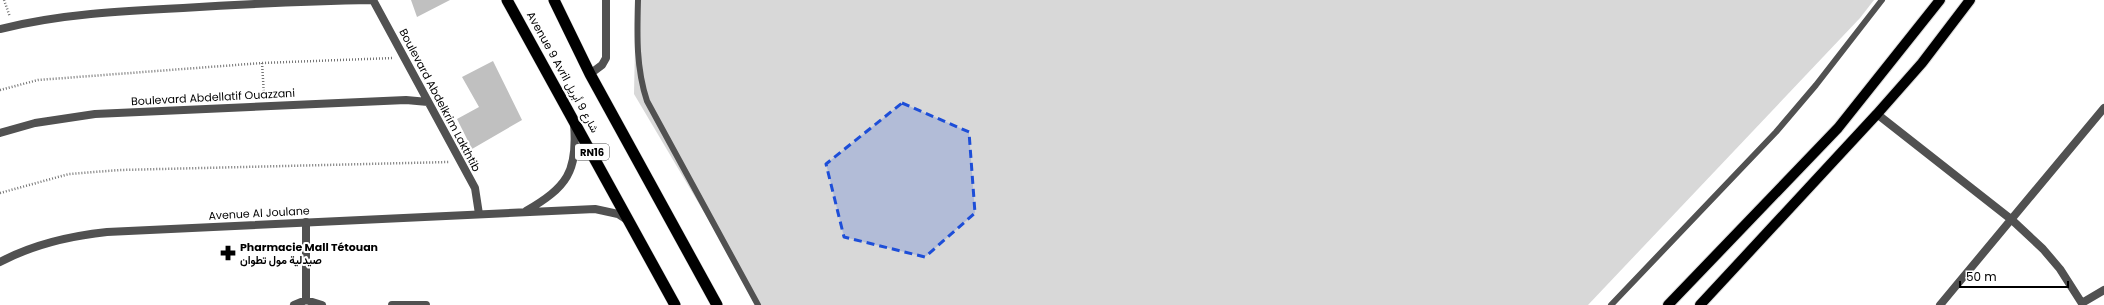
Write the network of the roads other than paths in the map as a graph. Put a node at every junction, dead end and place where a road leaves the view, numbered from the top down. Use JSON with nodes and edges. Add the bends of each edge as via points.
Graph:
{"nodes":[{"id":1,"x":373,"y":0,"type":"edge"},
{"id":2,"x":507,"y":0,"type":"edge"},
{"id":3,"x":554,"y":0,"type":"edge"},
{"id":4,"x":606,"y":0,"type":"edge"},
{"id":5,"x":638,"y":0,"type":"edge"},
{"id":6,"x":1882,"y":0,"type":"edge"},
{"id":7,"x":1940,"y":0,"type":"edge"},
{"id":8,"x":1970,"y":0,"type":"edge"},
{"id":9,"x":0,"y":29,"type":"edge"},
{"id":10,"x":590,"y":74,"type":"junction"},
{"id":11,"x":428,"y":102,"type":"junction"},
{"id":12,"x":2104,"y":108,"type":"edge"},
{"id":13,"x":1877,"y":114,"type":"junction"},
{"id":14,"x":574,"y":119,"type":"junction"},
{"id":15,"x":0,"y":133,"type":"edge"},
{"id":16,"x":524,"y":212,"type":"junction"},
{"id":17,"x":479,"y":214,"type":"junction"},
{"id":18,"x":2012,"y":220,"type":"junction"},
{"id":19,"x":630,"y":221,"type":"junction"},
{"id":20,"x":306,"y":222,"type":"junction"},
{"id":21,"x":0,"y":262,"type":"edge"},
{"id":22,"x":2104,"y":290,"type":"edge"},
{"id":23,"x":306,"y":300,"type":"junction"},
{"id":24,"x":2082,"y":304,"type":"edge"},
{"id":25,"x":294,"y":305,"type":"edge"},
{"id":26,"x":322,"y":305,"type":"edge"},
{"id":27,"x":392,"y":305,"type":"edge"},
{"id":28,"x":426,"y":305,"type":"edge"},
{"id":29,"x":675,"y":305,"type":"edge"},
{"id":30,"x":717,"y":305,"type":"edge"},
{"id":31,"x":758,"y":305,"type":"edge"},
{"id":32,"x":1610,"y":305,"type":"edge"},
{"id":33,"x":1668,"y":305,"type":"edge"},
{"id":34,"x":1700,"y":305,"type":"edge"},
{"id":35,"x":1940,"y":305,"type":"edge"}],
"edges":[{"from":1,"to":9,"type":"street","via":[[108,11]]},
{"from":1,"to":11,"type":"street","name":"Boulevard Abdelkrim Lakthtib"},
{"from":2,"to":14,"type":"highway","name":"Avenue 9 Avril شارع 9 أبريل","number":"RN16"},
{"from":3,"to":10,"type":"highway","name":"Avenue 9 Avril شارع 9 أبريل"},
{"from":4,"to":10,"type":"street","via":[[606,58],[602,65]]},
{"from":5,"to":31,"type":"lane","via":[[637,55],[640,80],[647,101]]},
{"from":6,"to":32,"type":"lane","via":[[1776,132]]},
{"from":7,"to":33,"type":"main road","via":[[1838,128]]},
{"from":8,"to":13,"type":"main road","via":[[1922,63]]},
{"from":10,"to":30,"type":"highway","name":"Avenue 9 Avril شارع 9 أبريل"},
{"from":11,"to":15,"type":"street","name":"Boulevard Abdellatif Ouazzani","via":[[406,100],[95,114],[34,123]]},
{"from":11,"to":17,"type":"street","name":"Boulevard Abdelkrim Lakthtib","via":[[476,192]]},
{"from":12,"to":18,"type":"street"},
{"from":13,"to":18,"type":"street"},
{"from":13,"to":34,"type":"main road"},
{"from":14,"to":16,"type":"street","name":"Avenue Al Joulane","via":[[576,150],[569,174],[564,182],[542,201]]},
{"from":14,"to":19,"type":"highway","name":"Avenue 9 Avril شارع 9 أبريل","number":"RN16"},
{"from":16,"to":17,"type":"street","name":"Avenue Al Joulane"},
{"from":16,"to":19,"type":"street","name":"Avenue Al Joulane","via":[[594,209],[618,214]]},
{"from":17,"to":20,"type":"street","name":"Avenue Al Joulane"},
{"from":18,"to":24,"type":"street","via":[[2060,269]]},
{"from":18,"to":35,"type":"street"},
{"from":19,"to":29,"type":"highway","name":"Avenue 9 Avril شارع 9 أبريل","number":"RN16"},
{"from":20,"to":21,"type":"street","name":"Avenue Al Joulane","via":[[86,234],[38,245]]},
{"from":20,"to":23,"type":"street"},
{"from":22,"to":24,"type":"street"},
{"from":23,"to":25,"type":"street"},
{"from":23,"to":26,"type":"street"},
{"from":27,"to":28,"type":"street"}]}
